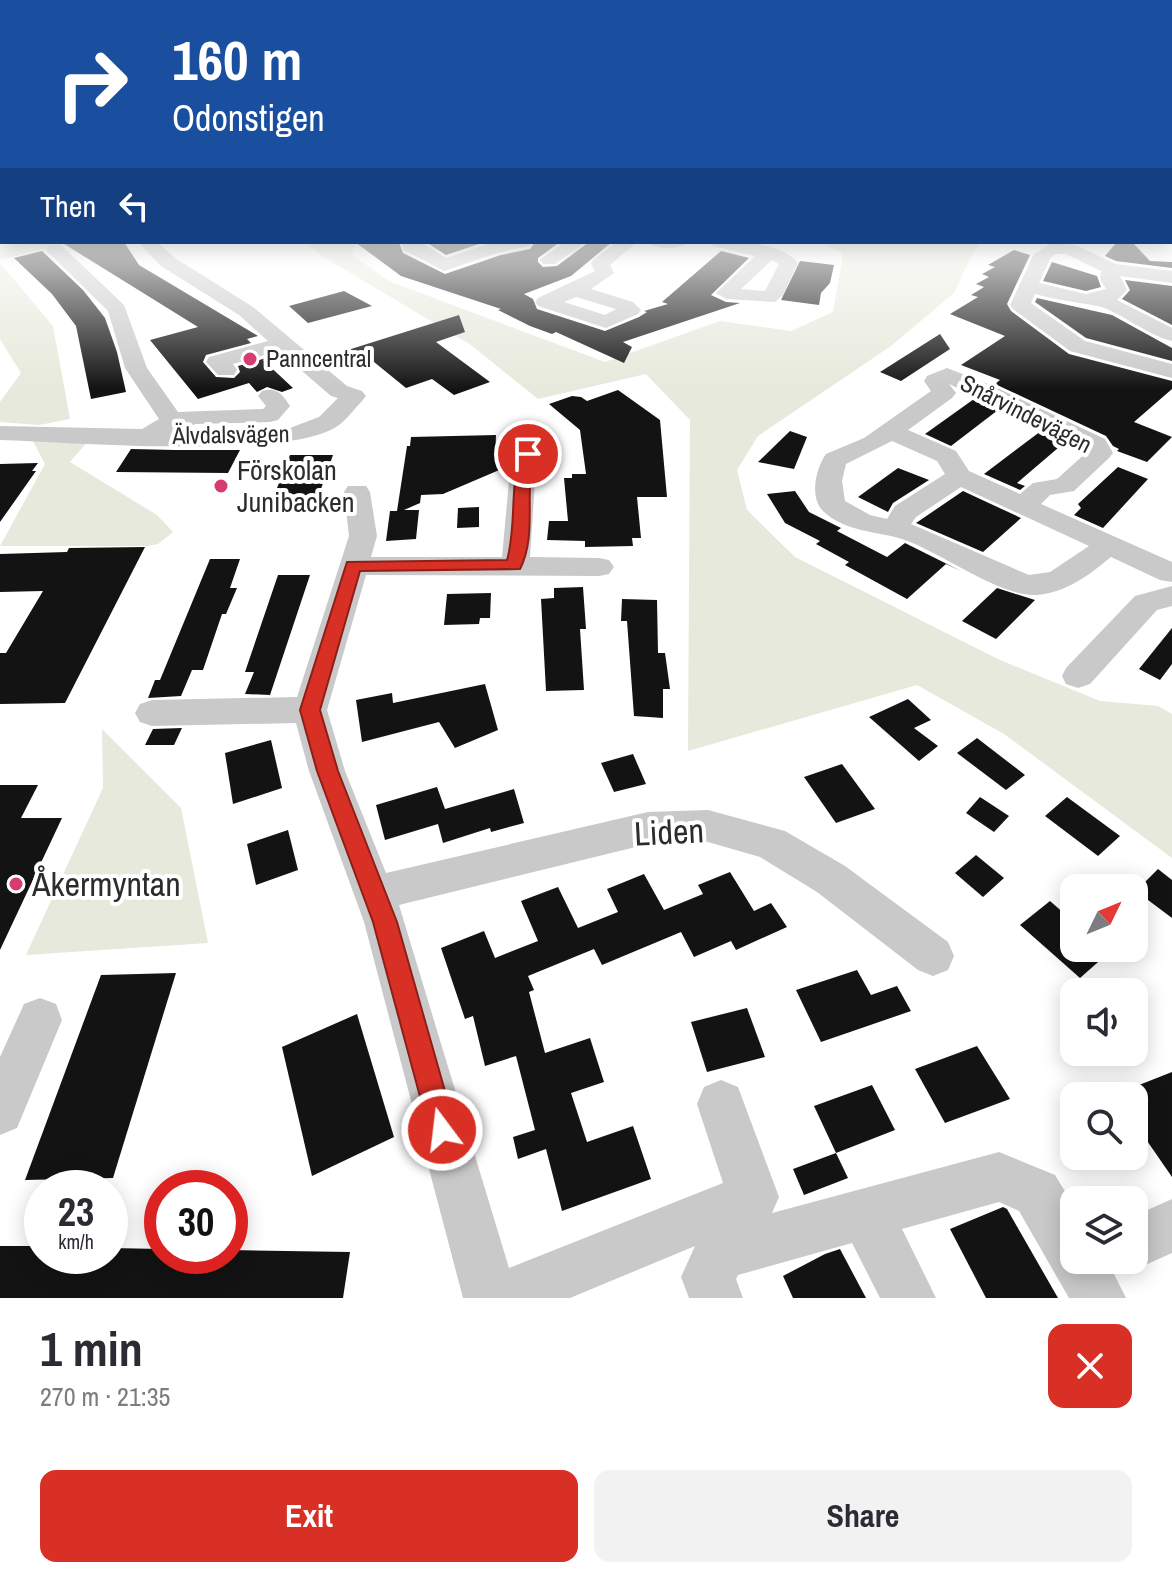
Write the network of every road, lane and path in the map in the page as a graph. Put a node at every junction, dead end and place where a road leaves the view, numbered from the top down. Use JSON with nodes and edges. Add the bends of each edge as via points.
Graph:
{"nodes":[{"id":1,"x":85,"y":269,"type":"edge"},
{"id":2,"x":178,"y":269,"type":"edge"},
{"id":3,"x":603,"y":269,"type":"edge"},
{"id":4,"x":1036,"y":269,"type":"edge"},
{"id":5,"x":1111,"y":269,"type":"joint"},
{"id":6,"x":1167,"y":278,"type":"edge"},
{"id":7,"x":1028,"y":286,"type":"junction"},
{"id":8,"x":575,"y":290,"type":"dead end"},
{"id":9,"x":1100,"y":298,"type":"junction"},
{"id":10,"x":1172,"y":335,"type":"edge"},
{"id":11,"x":283,"y":343,"type":"junction"},
{"id":12,"x":226,"y":370,"type":"dead end"},
{"id":13,"x":1172,"y":371,"type":"edge"},
{"id":14,"x":270,"y":396,"type":"dead end"},
{"id":15,"x":172,"y":421,"type":"junction"},
{"id":16,"x":892,"y":432,"type":"junction"},
{"id":17,"x":0,"y":433,"type":"edge"},
{"id":18,"x":131,"y":442,"type":"junction"},
{"id":19,"x":528,"y":454,"type":"dead end"},
{"id":20,"x":959,"y":476,"type":"junction"},
{"id":21,"x":357,"y":492,"type":"dead end"},
{"id":22,"x":1024,"y":505,"type":"junction"},
{"id":23,"x":894,"y":530,"type":"junction"},
{"id":24,"x":1110,"y":544,"type":"junction"},
{"id":25,"x":353,"y":566,"type":"junction"},
{"id":26,"x":514,"y":566,"type":"junction"},
{"id":27,"x":599,"y":567,"type":"dead end"},
{"id":28,"x":1172,"y":581,"type":"edge"},
{"id":29,"x":1078,"y":676,"type":"dead end"},
{"id":30,"x":310,"y":710,"type":"junction"},
{"id":31,"x":152,"y":713,"type":"dead end"},
{"id":32,"x":375,"y":894,"type":"junction"},
{"id":33,"x":933,"y":956,"type":"dead end"},
{"id":34,"x":40,"y":1020,"type":"dead end"},
{"id":35,"x":721,"y":1104,"type":"dead end"},
{"id":36,"x":0,"y":1111,"type":"edge"},
{"id":37,"x":865,"y":1214,"type":"junction"},
{"id":38,"x":1172,"y":1225,"type":"edge"},
{"id":39,"x":1060,"y":1228,"type":"edge"},
{"id":40,"x":1148,"y":1237,"type":"edge"},
{"id":41,"x":490,"y":1298,"type":"edge"},
{"id":42,"x":503,"y":1298,"type":"edge"},
{"id":43,"x":716,"y":1298,"type":"edge"},
{"id":44,"x":909,"y":1298,"type":"edge"}],
"edges":[{"from":1,"to":15,"type":"street","name":"Älvdalsvägen","via":[[117,309],[136,368]]},
{"from":2,"to":11,"type":"street","name":"Älvdalsvägen","via":[[246,311]]},
{"from":3,"to":8,"type":"street","via":[[605,273]]},
{"from":4,"to":7,"type":"street"},
{"from":5,"to":6,"type":"street"},
{"from":5,"to":9,"type":"street","via":[[1117,290]]},
{"from":7,"to":9,"type":"street","via":[[1078,299]]},
{"from":7,"to":13,"type":"street","via":[[1020,305],[1078,346]]},
{"from":9,"to":10,"type":"street"},
{"from":11,"to":12,"type":"street","via":[[217,362]]},
{"from":11,"to":18,"type":"street","name":"Älvdalsvägen","via":[[339,391],[354,396],[328,422],[281,436]]},
{"from":14,"to":15,"type":"street","name":"Älvdalsvägen","via":[[278,406],[270,415],[235,418],[205,405]]},
{"from":15,"to":18,"type":"street","name":"Älvdalsvägen"},
{"from":16,"to":20,"type":"street","via":[[947,456]]},
{"from":16,"to":22,"type":"street","name":"Snårvindevägen","via":[[944,393],[935,381],[947,375],[1096,444],[1100,453],[1065,485],[1042,489]]},
{"from":16,"to":23,"type":"street","name":"Snårvindevägen","via":[[835,459],[828,491],[833,505],[861,522]]},
{"from":17,"to":18,"type":"street","name":"Älvdalsvägen"},
{"from":19,"to":26,"type":"street"},
{"from":20,"to":22,"type":"street"},
{"from":20,"to":23,"type":"street","via":[[905,512]]},
{"from":21,"to":25,"type":"street","via":[[363,536]]},
{"from":22,"to":24,"type":"street"},
{"from":23,"to":24,"type":"street","name":"Snårvindevägen","via":[[1040,587],[1060,582]]},
{"from":24,"to":28,"type":"street"},
{"from":25,"to":26,"type":"street"},
{"from":25,"to":30,"type":"street"},
{"from":26,"to":27,"type":"street"},
{"from":28,"to":29,"type":"street"},
{"from":30,"to":31,"type":"street"},
{"from":30,"to":32,"type":"street","via":[[327,771]]},
{"from":32,"to":33,"type":"street","name":"Liden","via":[[648,828],[708,826],[771,843],[831,879]]},
{"from":32,"to":41,"type":"street"},
{"from":34,"to":36,"type":"street"},
{"from":35,"to":42,"type":"street","via":[[753,1197]]},
{"from":37,"to":39,"type":"street","via":[[999,1177],[1037,1193]]},
{"from":37,"to":43,"type":"street","via":[[721,1253],[708,1277]]},
{"from":37,"to":44,"type":"street"},
{"from":38,"to":40,"type":"street"}]}
